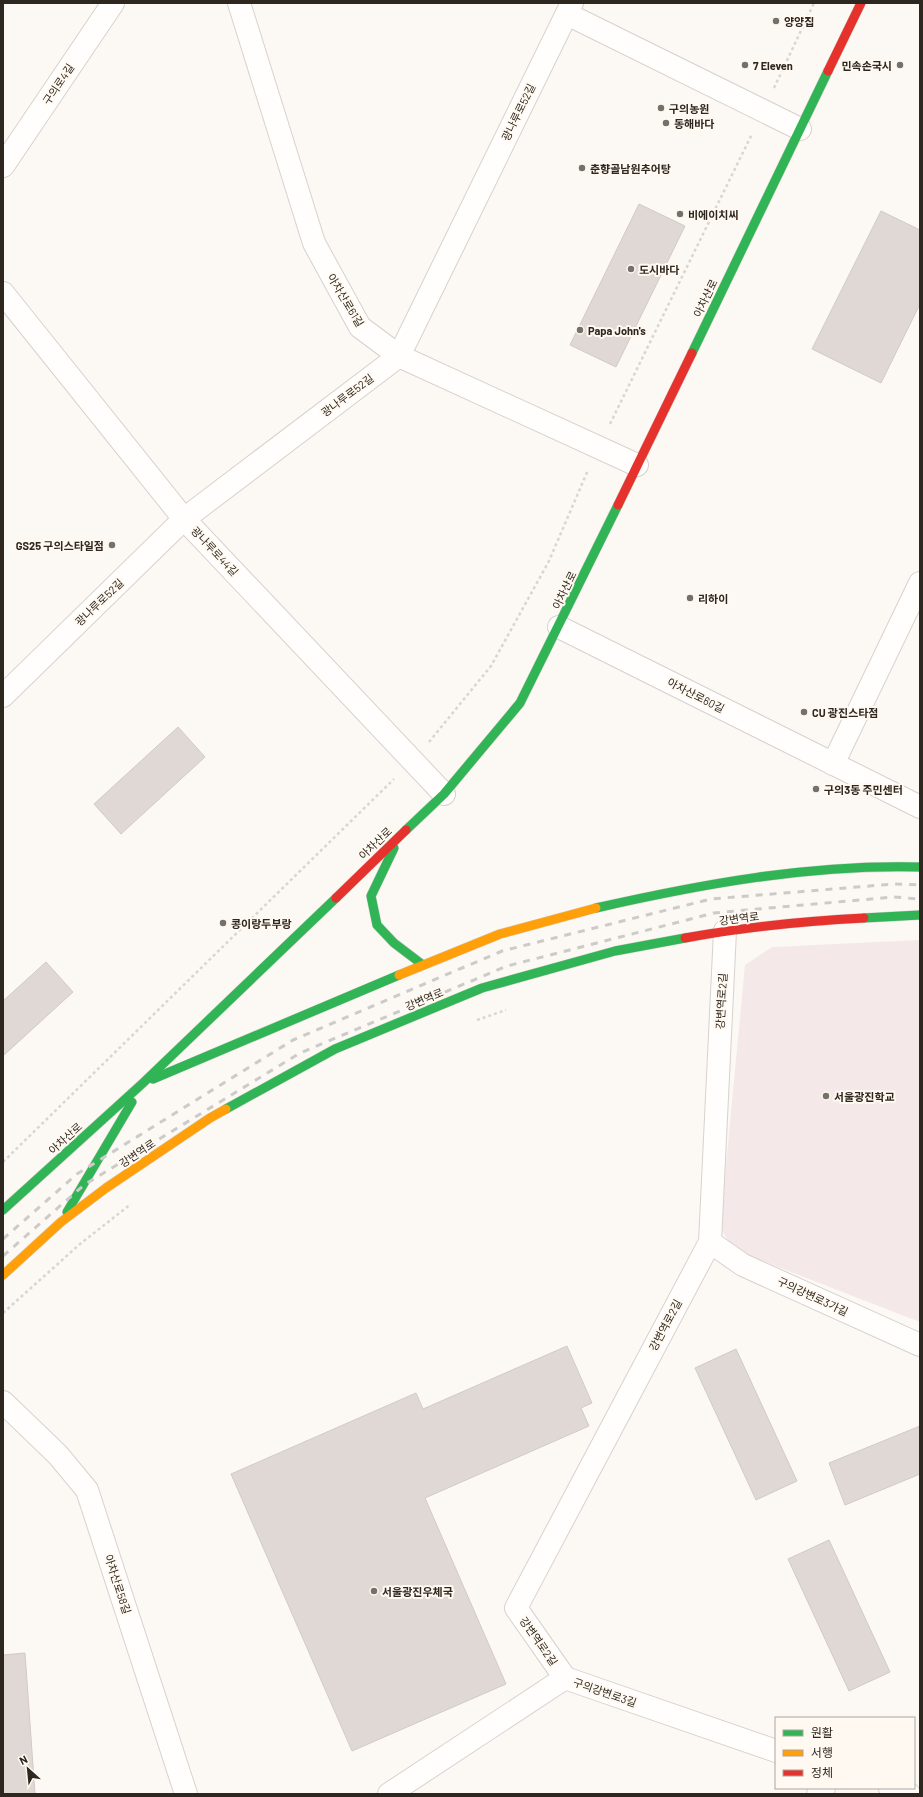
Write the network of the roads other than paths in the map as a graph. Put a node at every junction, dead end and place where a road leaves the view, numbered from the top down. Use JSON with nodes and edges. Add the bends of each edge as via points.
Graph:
{"nodes":[{"id":1,"x":114,"y":3,"type":"edge"},
{"id":2,"x":239,"y":3,"type":"edge"},
{"id":3,"x":861,"y":3,"type":"edge"},
{"id":4,"x":570,"y":8,"type":"edge"},
{"id":5,"x":800,"y":129,"type":"junction"},
{"id":6,"x":3,"y":166,"type":"edge"},
{"id":7,"x":3,"y":293,"type":"edge"},
{"id":8,"x":399,"y":356,"type":"junction"},
{"id":9,"x":637,"y":465,"type":"junction"},
{"id":10,"x":184,"y":519,"type":"junction"},
{"id":11,"x":920,"y":583,"type":"edge"},
{"id":12,"x":559,"y":627,"type":"junction"},
{"id":13,"x":3,"y":696,"type":"edge"},
{"id":14,"x":833,"y":764,"type":"junction"},
{"id":15,"x":444,"y":794,"type":"junction"},
{"id":16,"x":920,"y":807,"type":"edge"},
{"id":17,"x":400,"y":836,"type":"junction"},
{"id":18,"x":920,"y":867,"type":"edge"},
{"id":19,"x":920,"y":915,"type":"edge"},
{"id":20,"x":725,"y":931,"type":"junction"},
{"id":21,"x":423,"y":965,"type":"junction"},
{"id":22,"x":143,"y":1084,"type":"junction"},
{"id":23,"x":3,"y":1210,"type":"edge"},
{"id":24,"x":61,"y":1222,"type":"junction"},
{"id":25,"x":710,"y":1242,"type":"junction"},
{"id":26,"x":3,"y":1275,"type":"edge"},
{"id":27,"x":920,"y":1345,"type":"edge"},
{"id":28,"x":3,"y":1402,"type":"edge"},
{"id":29,"x":565,"y":1678,"type":"junction"},
{"id":30,"x":775,"y":1751,"type":"edge"},
{"id":31,"x":893,"y":1789,"type":"edge"},
{"id":32,"x":186,"y":1794,"type":"edge"},
{"id":33,"x":389,"y":1794,"type":"edge"},
{"id":34,"x":909,"y":1794,"type":"edge"}],
"edges":[{"from":1,"to":6,"type":"street","name":"구의로4길"},
{"from":2,"to":8,"type":"street","name":"아차산로61길","via":[[314,243],[360,326]]},
{"from":3,"to":5,"type":"main road","name":"아차산로"},
{"from":4,"to":5,"type":"street"},
{"from":4,"to":8,"type":"street","name":"광나루로52길"},
{"from":5,"to":9,"type":"main road","name":"아차산로"},
{"from":7,"to":10,"type":"street","name":"광나루로44길"},
{"from":8,"to":9,"type":"street","name":"아차산로61길"},
{"from":8,"to":10,"type":"street","name":"광나루로52길"},
{"from":9,"to":12,"type":"main road","name":"아차산로"},
{"from":10,"to":13,"type":"street","name":"광나루로52길"},
{"from":10,"to":15,"type":"street","name":"광나루로44길"},
{"from":11,"to":14,"type":"street"},
{"from":12,"to":14,"type":"street","name":"아차산로60길"},
{"from":12,"to":15,"type":"main road","name":"아차산로","via":[[520,703]]},
{"from":14,"to":16,"type":"street","name":"아차산로60길"},
{"from":15,"to":17,"type":"main road","name":"아차산로"},
{"from":17,"to":21,"type":"main road","via":[[372,896],[377,925],[394,943]]},
{"from":17,"to":22,"type":"main road","name":"아차산로"},
{"from":18,"to":21,"type":"main road","via":[[885,866],[773,875],[678,889],[581,911],[500,934]]},
{"from":19,"to":20,"type":"main road","name":"강변역로","via":[[811,921]]},
{"from":20,"to":24,"type":"main road","name":"강변역로","via":[[615,951],[482,988],[335,1049],[210,1118],[106,1188]]},
{"from":20,"to":25,"type":"street","name":"강변역로2길"},
{"from":21,"to":22,"type":"main road"},
{"from":22,"to":23,"type":"main road","name":"아차산로"},
{"from":22,"to":24,"type":"main road","name":"아차산로"},
{"from":24,"to":26,"type":"main road","name":"강변역로"},
{"from":25,"to":27,"type":"street","name":"구의강변로3가길","via":[[743,1265]]},
{"from":25,"to":29,"type":"street","name":"강변역로2길","via":[[516,1608]]},
{"from":28,"to":32,"type":"street","name":"아차산로58길","via":[[58,1455],[87,1490]]},
{"from":29,"to":30,"type":"street","name":"구의강변로3길"},
{"from":29,"to":33,"type":"street","name":"구의강변로3길"},
{"from":31,"to":34,"type":"street"}]}
